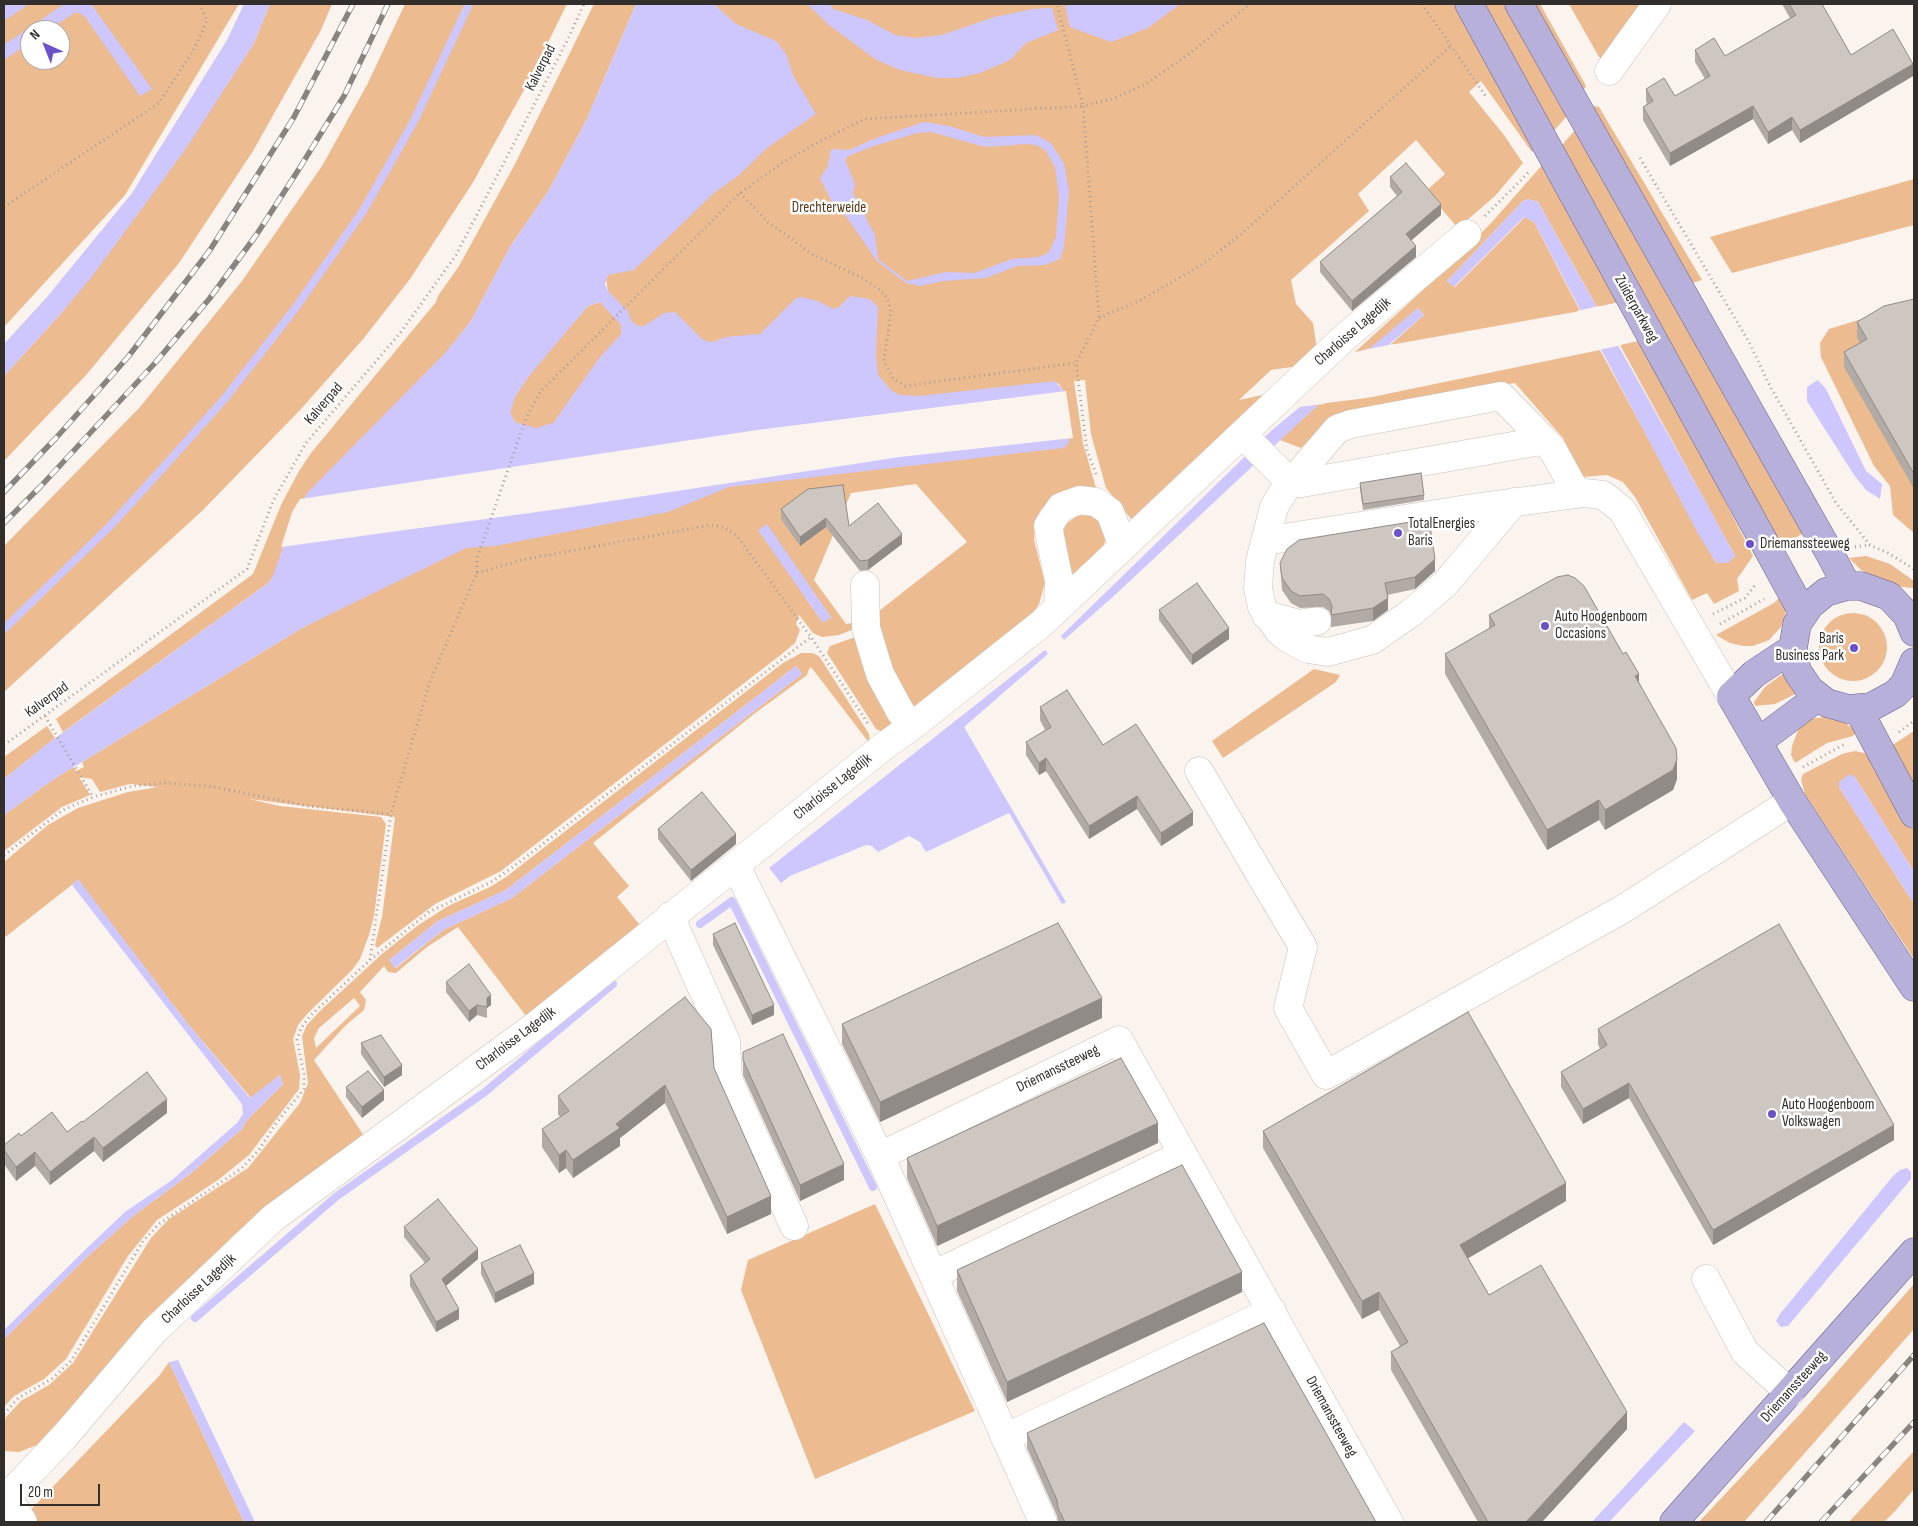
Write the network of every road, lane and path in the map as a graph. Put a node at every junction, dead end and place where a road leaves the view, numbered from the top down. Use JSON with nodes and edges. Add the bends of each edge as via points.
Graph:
{"nodes":[{"id":1,"x":200,"y":4,"type":"edge"},
{"id":2,"x":584,"y":4,"type":"edge"},
{"id":3,"x":1057,"y":4,"type":"edge"},
{"id":4,"x":1250,"y":4,"type":"edge"},
{"id":5,"x":1422,"y":4,"type":"edge"},
{"id":6,"x":1469,"y":4,"type":"edge"},
{"id":7,"x":1519,"y":4,"type":"edge"},
{"id":8,"x":1657,"y":4,"type":"edge"},
{"id":9,"x":1452,"y":45,"type":"junction"},
{"id":10,"x":1610,"y":71,"type":"dead end"},
{"id":11,"x":1490,"y":102,"type":"dead end"},
{"id":12,"x":1083,"y":106,"type":"junction"},
{"id":13,"x":1639,"y":155,"type":"dead end"},
{"id":14,"x":740,"y":193,"type":"junction"},
{"id":15,"x":4,"y":207,"type":"edge"},
{"id":16,"x":1467,"y":234,"type":"dead end"},
{"id":17,"x":1099,"y":318,"type":"junction"},
{"id":18,"x":1076,"y":364,"type":"junction"},
{"id":19,"x":1549,"y":445,"type":"junction"},
{"id":20,"x":1266,"y":458,"type":"junction"},
{"id":21,"x":1580,"y":493,"type":"junction"},
{"id":22,"x":1514,"y":502,"type":"junction"},
{"id":23,"x":1110,"y":512,"type":"junction"},
{"id":24,"x":1265,"y":541,"type":"junction"},
{"id":25,"x":1123,"y":547,"type":"junction"},
{"id":26,"x":1914,"y":569,"type":"edge"},
{"id":27,"x":477,"y":574,"type":"junction"},
{"id":28,"x":865,"y":585,"type":"dead end"},
{"id":29,"x":1847,"y":586,"type":"junction"},
{"id":30,"x":1907,"y":603,"type":"edge"},
{"id":31,"x":1058,"y":608,"type":"junction"},
{"id":32,"x":1803,"y":613,"type":"junction"},
{"id":33,"x":1266,"y":615,"type":"junction"},
{"id":34,"x":1317,"y":621,"type":"dead end"},
{"id":35,"x":1914,"y":632,"type":"edge"},
{"id":36,"x":811,"y":637,"type":"junction"},
{"id":37,"x":1793,"y":648,"type":"junction"},
{"id":38,"x":1911,"y":684,"type":"edge"},
{"id":39,"x":1731,"y":696,"type":"junction"},
{"id":40,"x":1818,"y":697,"type":"junction"},
{"id":41,"x":1858,"y":709,"type":"junction"},
{"id":42,"x":45,"y":716,"type":"junction"},
{"id":43,"x":911,"y":727,"type":"junction"},
{"id":44,"x":1758,"y":742,"type":"junction"},
{"id":45,"x":4,"y":745,"type":"edge"},
{"id":46,"x":884,"y":746,"type":"junction"},
{"id":47,"x":1199,"y":771,"type":"dead end"},
{"id":48,"x":93,"y":797,"type":"junction"},
{"id":49,"x":1792,"y":801,"type":"junction"},
{"id":50,"x":390,"y":814,"type":"junction"},
{"id":51,"x":1914,"y":814,"type":"edge"},
{"id":52,"x":4,"y":855,"type":"edge"},
{"id":53,"x":736,"y":866,"type":"junction"},
{"id":54,"x":670,"y":916,"type":"junction"},
{"id":55,"x":370,"y":960,"type":"junction"},
{"id":56,"x":1914,"y":987,"type":"edge"},
{"id":57,"x":1183,"y":1154,"type":"junction"},
{"id":58,"x":880,"y":1156,"type":"junction"},
{"id":59,"x":794,"y":1226,"type":"dead end"},
{"id":60,"x":1914,"y":1252,"type":"edge"},
{"id":61,"x":933,"y":1275,"type":"junction"},
{"id":62,"x":1706,"y":1279,"type":"dead end"},
{"id":63,"x":1272,"y":1311,"type":"junction"},
{"id":64,"x":1790,"y":1393,"type":"junction"},
{"id":65,"x":4,"y":1414,"type":"edge"},
{"id":66,"x":1005,"y":1438,"type":"junction"},
{"id":67,"x":5,"y":1496,"type":"edge"},
{"id":68,"x":23,"y":1522,"type":"edge"},
{"id":69,"x":1043,"y":1522,"type":"edge"},
{"id":70,"x":1389,"y":1522,"type":"edge"},
{"id":71,"x":1674,"y":1522,"type":"edge"}],
"edges":[{"from":1,"to":15,"type":"path","via":[[207,21],[193,50],[159,103]]},
{"from":2,"to":42,"type":"path","name":"Kalverpad","via":[[568,41],[456,255],[402,332],[306,443],[273,501],[247,569]]},
{"from":3,"to":12,"type":"path"},
{"from":4,"to":12,"type":"path","via":[[1146,84],[1115,98]]},
{"from":5,"to":9,"type":"path"},
{"from":6,"to":32,"type":"main road","name":"Zuiderparkweg"},
{"from":7,"to":29,"type":"main road"},
{"from":8,"to":10,"type":"street"},
{"from":9,"to":11,"type":"path"},
{"from":9,"to":17,"type":"path","via":[[1204,264],[1141,300]]},
{"from":12,"to":14,"type":"path","via":[[866,119],[786,161]]},
{"from":12,"to":17,"type":"path"},
{"from":13,"to":26,"type":"path","via":[[1749,342],[1771,388],[1836,503],[1870,545]]},
{"from":14,"to":18,"type":"path","via":[[768,222],[812,254],[862,278],[888,299],[891,312],[884,361],[893,378],[905,386]]},
{"from":14,"to":27,"type":"path","via":[[542,392],[527,416],[477,558]]},
{"from":16,"to":20,"type":"street","name":"Charloisse Lagedijk","via":[[1345,337]]},
{"from":17,"to":18,"type":"path"},
{"from":18,"to":23,"type":"path","via":[[1087,450]]},
{"from":19,"to":20,"type":"street","via":[[1541,441],[1302,483]]},
{"from":19,"to":20,"type":"street","via":[[1501,396],[1343,426],[1332,434]]},
{"from":19,"to":21,"type":"street"},
{"from":20,"to":24,"type":"street","via":[[1274,507]]},
{"from":20,"to":25,"type":"street","name":"Charloisse Lagedijk"},
{"from":21,"to":22,"type":"street"},
{"from":21,"to":39,"type":"street","via":[[1603,495],[1622,510]]},
{"from":22,"to":24,"type":"street"},
{"from":22,"to":33,"type":"street","via":[[1446,584],[1400,612],[1372,640],[1319,652],[1298,645],[1279,631]]},
{"from":23,"to":25,"type":"street"},
{"from":23,"to":31,"type":"street","via":[[1096,502],[1080,500],[1061,507],[1048,526],[1059,581]]},
{"from":24,"to":33,"type":"street","via":[[1258,588]]},
{"from":25,"to":31,"type":"street","name":"Charloisse Lagedijk"},
{"from":27,"to":36,"type":"path","via":[[522,560],[710,525],[724,527],[737,536]]},
{"from":27,"to":50,"type":"path","via":[[430,681]]},
{"from":28,"to":43,"type":"street","via":[[866,628],[880,674]]},
{"from":29,"to":30,"type":"main road","via":[[1876,590]]},
{"from":29,"to":32,"type":"main road","via":[[1817,598]]},
{"from":30,"to":35,"type":"main road","via":[[1907,615]]},
{"from":31,"to":43,"type":"street","name":"Charloisse Lagedijk"},
{"from":32,"to":37,"type":"main road","via":[[1797,624]]},
{"from":33,"to":34,"type":"street","via":[[1299,624]]},
{"from":36,"to":46,"type":"path"},
{"from":36,"to":55,"type":"path","via":[[513,867],[493,881],[429,912]]},
{"from":37,"to":39,"type":"main road","via":[[1754,674]]},
{"from":37,"to":40,"type":"main road","via":[[1802,681]]},
{"from":38,"to":41,"type":"main road","via":[[1884,702]]},
{"from":39,"to":44,"type":"main road"},
{"from":40,"to":41,"type":"main road","via":[[1837,707]]},
{"from":40,"to":44,"type":"main road"},
{"from":41,"to":51,"type":"main road"},
{"from":42,"to":45,"type":"path","name":"Kalverpad"},
{"from":42,"to":48,"type":"path"},
{"from":43,"to":46,"type":"street","name":"Charloisse Lagedijk"},
{"from":44,"to":49,"type":"main road"},
{"from":46,"to":53,"type":"street","name":"Charloisse Lagedijk"},
{"from":47,"to":49,"type":"street","via":[[1303,947],[1288,1008],[1326,1075],[1623,909]]},
{"from":48,"to":50,"type":"path","via":[[133,786],[166,783],[209,786],[307,806]]},
{"from":48,"to":52,"type":"path","via":[[63,810]]},
{"from":49,"to":56,"type":"main road"},
{"from":50,"to":55,"type":"path"},
{"from":53,"to":54,"type":"street","name":"Charloisse Lagedijk"},
{"from":53,"to":58,"type":"street"},
{"from":54,"to":59,"type":"street","via":[[726,1042],[728,1079]]},
{"from":54,"to":67,"type":"street","name":"Charloisse Lagedijk","via":[[539,1024],[274,1218],[154,1331],[65,1436]]},
{"from":55,"to":65,"type":"path","via":[[300,1028],[297,1040],[304,1089],[259,1150],[242,1168],[159,1224],[143,1241],[71,1361],[53,1378],[18,1398]]},
{"from":57,"to":58,"type":"street","name":"Driemanssteeweg","via":[[1119,1040]]},
{"from":57,"to":61,"type":"street"},
{"from":57,"to":63,"type":"street","name":"Driemanssteeweg"},
{"from":58,"to":61,"type":"street"},
{"from":60,"to":64,"type":"main road","name":"Driemanssteeweg"},
{"from":61,"to":66,"type":"street"},
{"from":62,"to":64,"type":"street","via":[[1745,1352]]},
{"from":63,"to":66,"type":"street"},
{"from":63,"to":70,"type":"street","name":"Driemanssteeweg"},
{"from":64,"to":71,"type":"main road","name":"Driemanssteeweg"},
{"from":66,"to":69,"type":"street"},
{"from":67,"to":68,"type":"street"}]}
